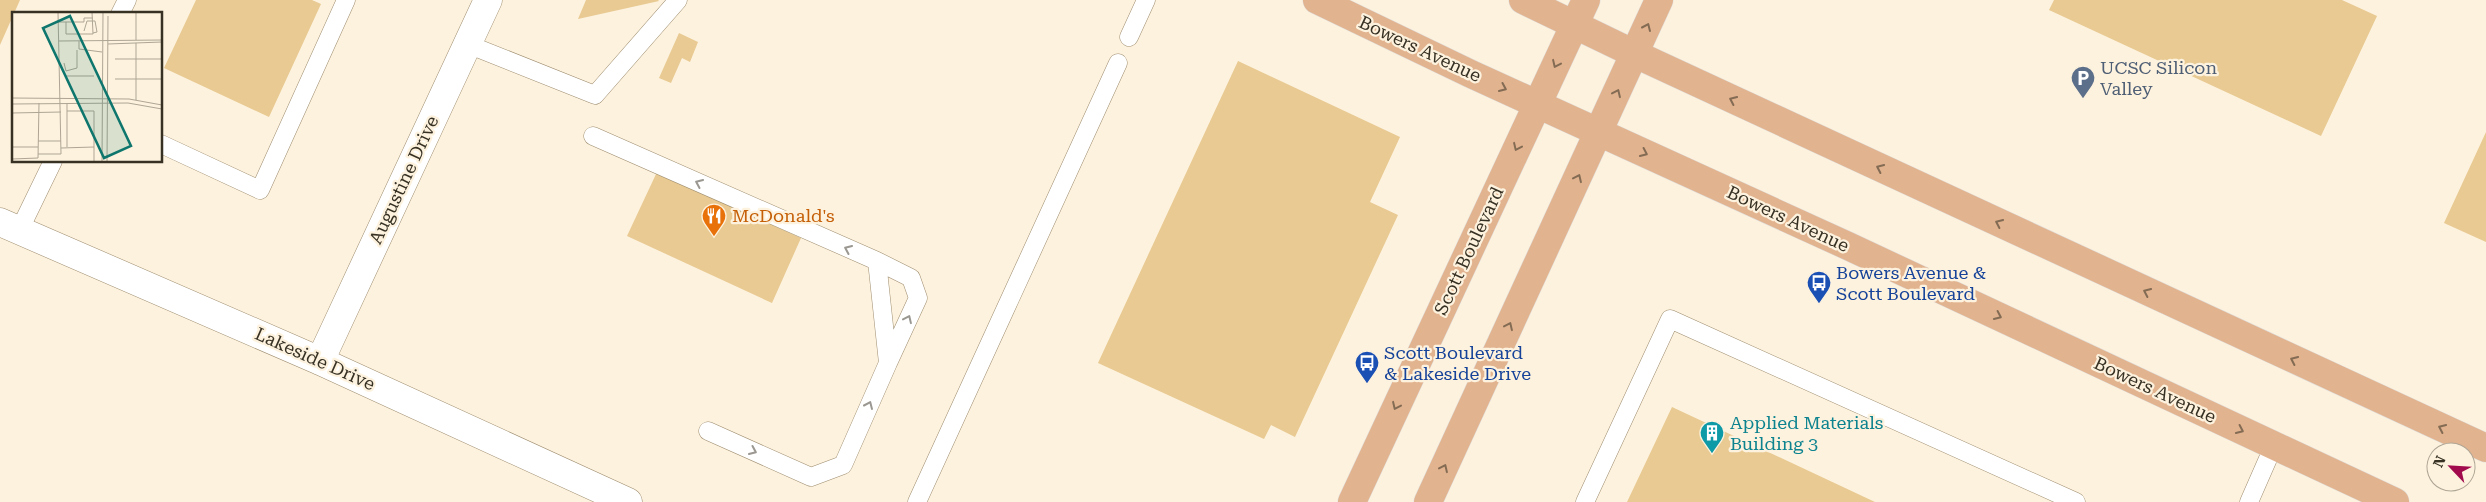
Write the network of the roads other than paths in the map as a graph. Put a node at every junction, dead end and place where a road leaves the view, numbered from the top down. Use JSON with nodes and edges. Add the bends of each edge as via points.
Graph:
{"nodes":[{"id":1,"x":127,"y":0,"type":"edge"},
{"id":2,"x":346,"y":0,"type":"edge"},
{"id":3,"x":488,"y":0,"type":"edge"},
{"id":4,"x":678,"y":0,"type":"edge"},
{"id":5,"x":1146,"y":0,"type":"edge"},
{"id":6,"x":1317,"y":0,"type":"edge"},
{"id":7,"x":1523,"y":0,"type":"edge"},
{"id":8,"x":1660,"y":0,"type":"edge"},
{"id":9,"x":121,"y":12,"type":"edge"},
{"id":10,"x":1580,"y":12,"type":"edge"},
{"id":11,"x":1129,"y":37,"type":"dead end"},
{"id":12,"x":467,"y":44,"type":"junction"},
{"id":13,"x":1635,"y":54,"type":"junction"},
{"id":14,"x":1118,"y":63,"type":"dead end"},
{"id":15,"x":1538,"y":103,"type":"junction"},
{"id":16,"x":1599,"y":132,"type":"junction"},
{"id":17,"x":593,"y":136,"type":"dead end"},
{"id":18,"x":162,"y":144,"type":"edge"},
{"id":19,"x":52,"y":162,"type":"edge"},
{"id":20,"x":10,"y":226,"type":"edge"},
{"id":21,"x":877,"y":261,"type":"junction"},
{"id":22,"x":320,"y":361,"type":"junction"},
{"id":23,"x":888,"y":363,"type":"junction"},
{"id":24,"x":708,"y":431,"type":"dead end"},
{"id":25,"x":2274,"y":445,"type":"junction"},
{"id":26,"x":2486,"y":448,"type":"edge"},
{"id":27,"x":628,"y":502,"type":"edge"},
{"id":28,"x":917,"y":502,"type":"edge"},
{"id":29,"x":1352,"y":502,"type":"edge"},
{"id":30,"x":1428,"y":502,"type":"edge"},
{"id":31,"x":1585,"y":502,"type":"edge"},
{"id":32,"x":2076,"y":502,"type":"edge"},
{"id":33,"x":2249,"y":502,"type":"edge"},
{"id":34,"x":2395,"y":502,"type":"edge"}],
"edges":[{"from":1,"to":9,"type":"lane"},
{"from":2,"to":18,"type":"lane","via":[[260,190]]},
{"from":3,"to":12,"type":"street","name":"Augustine Drive"},
{"from":4,"to":12,"type":"lane","via":[[596,95]]},
{"from":5,"to":11,"type":"lane"},
{"from":6,"to":15,"type":"main road","name":"Bowers Avenue","one_way":true},
{"from":7,"to":10,"type":"main road"},
{"from":13,"to":8,"type":"main road","one_way":true},
{"from":10,"to":13,"type":"main road"},
{"from":10,"to":15,"type":"main road","name":"Scott Boulevard","one_way":true},
{"from":12,"to":22,"type":"street","name":"Augustine Drive"},
{"from":16,"to":13,"type":"main road","one_way":true},
{"from":26,"to":13,"type":"main road","one_way":true},
{"from":14,"to":28,"type":"lane"},
{"from":15,"to":16,"type":"main road","name":"Bowers Avenue"},
{"from":15,"to":29,"type":"main road","name":"Scott Boulevard","one_way":true},
{"from":16,"to":25,"type":"main road","name":"Bowers Avenue","one_way":true},
{"from":30,"to":16,"type":"main road","one_way":true},
{"from":21,"to":17,"type":"lane","one_way":true},
{"from":19,"to":20,"type":"lane"},
{"from":20,"to":22,"type":"street","name":"Lakeside Drive"},
{"from":21,"to":23,"type":"lane"},
{"from":23,"to":21,"type":"lane","one_way":true,"via":[[918,298],[911,278]]},
{"from":22,"to":27,"type":"street","name":"Lakeside Drive"},
{"from":24,"to":23,"type":"lane","one_way":true,"via":[[811,477],[843,465]]},
{"from":25,"to":33,"type":"lane"},
{"from":25,"to":34,"type":"main road","name":"Bowers Avenue"},
{"from":31,"to":32,"type":"lane","via":[[1670,319]]}]}
